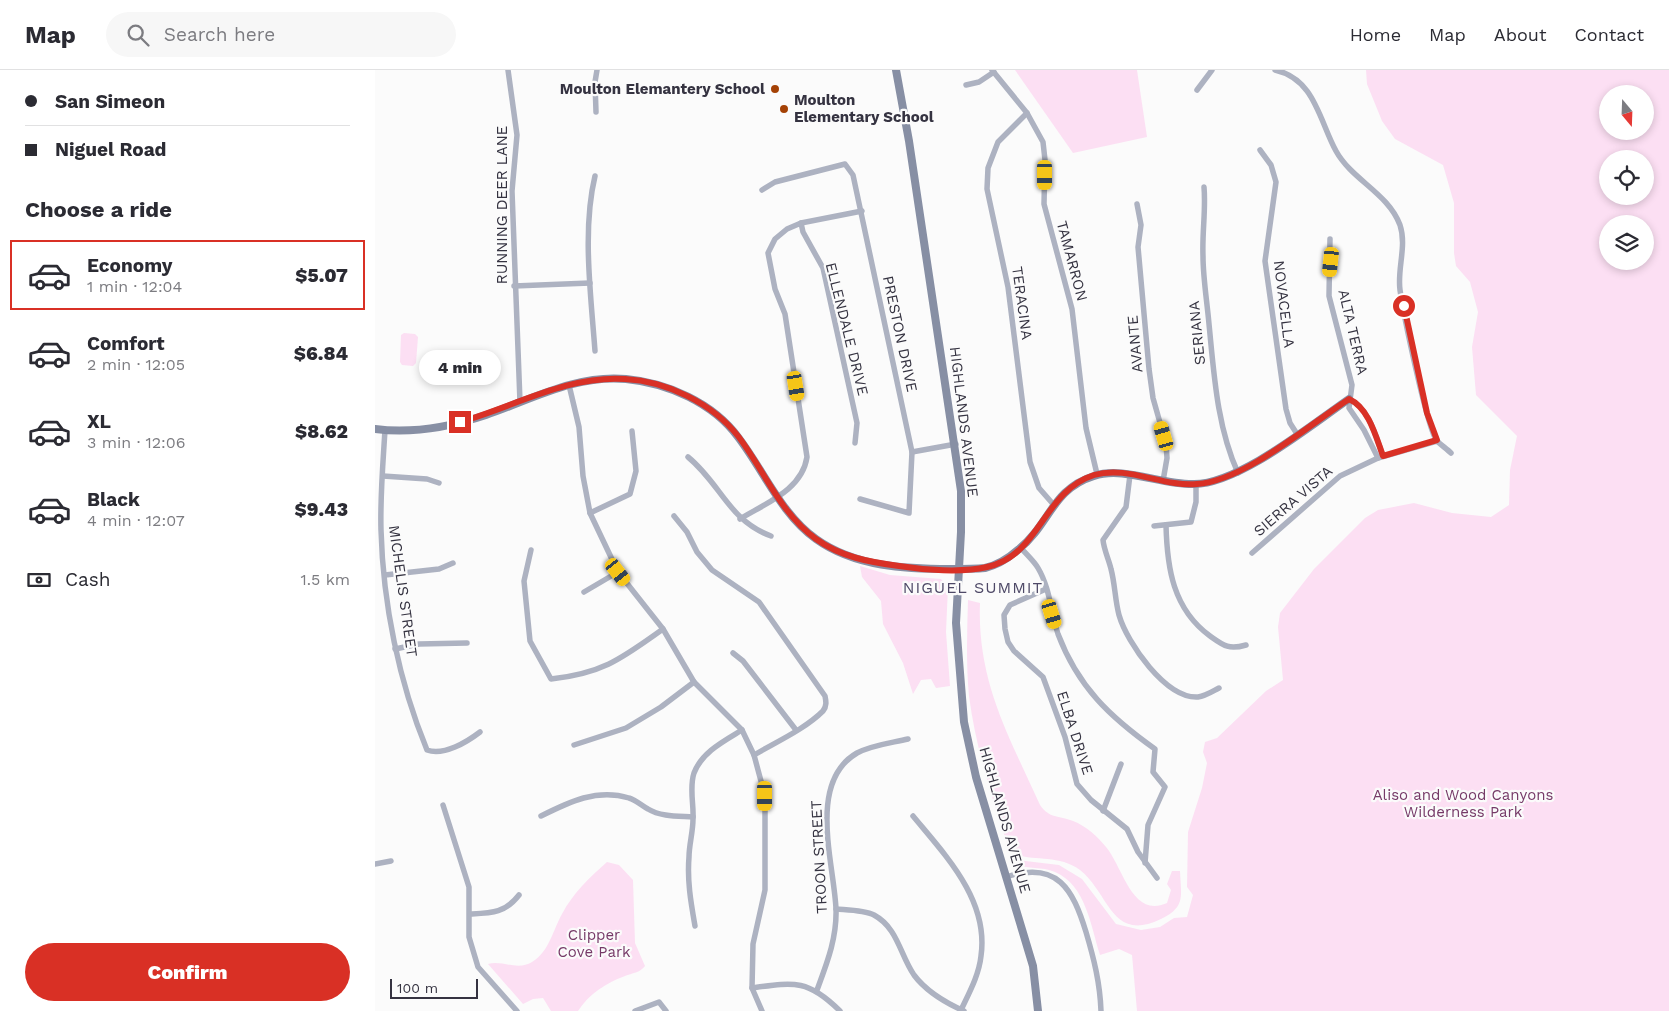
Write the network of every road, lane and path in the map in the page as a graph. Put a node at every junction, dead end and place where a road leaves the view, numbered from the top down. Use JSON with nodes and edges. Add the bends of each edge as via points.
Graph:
{"nodes":[{"id":1,"x":508,"y":70,"type":"edge"},
{"id":2,"x":597,"y":70,"type":"edge"},
{"id":3,"x":896,"y":70,"type":"edge"},
{"id":4,"x":1212,"y":70,"type":"edge"},
{"id":5,"x":1275,"y":70,"type":"edge"},
{"id":6,"x":993,"y":71,"type":"edge"},
{"id":7,"x":965,"y":85,"type":"dead end"},
{"id":8,"x":1197,"y":90,"type":"dead end"},
{"id":9,"x":596,"y":112,"type":"dead end"},
{"id":10,"x":1027,"y":114,"type":"junction"},
{"id":11,"x":1260,"y":150,"type":"dead end"},
{"id":12,"x":595,"y":176,"type":"dead end"},
{"id":13,"x":1203,"y":187,"type":"dead end"},
{"id":14,"x":762,"y":190,"type":"dead end"},
{"id":15,"x":1137,"y":204,"type":"dead end"},
{"id":16,"x":862,"y":211,"type":"junction"},
{"id":17,"x":801,"y":223,"type":"junction"},
{"id":18,"x":1330,"y":240,"type":"dead end"},
{"id":19,"x":590,"y":283,"type":"junction"},
{"id":20,"x":514,"y":286,"type":"junction"},
{"id":21,"x":595,"y":351,"type":"dead end"},
{"id":22,"x":569,"y":385,"type":"junction"},
{"id":23,"x":1349,"y":399,"type":"junction"},
{"id":24,"x":519,"y":402,"type":"junction"},
{"id":25,"x":375,"y":429,"type":"edge"},
{"id":26,"x":385,"y":430,"type":"junction"},
{"id":27,"x":632,"y":431,"type":"dead end"},
{"id":28,"x":1297,"y":434,"type":"junction"},
{"id":29,"x":1437,"y":440,"type":"junction"},
{"id":30,"x":855,"y":443,"type":"dead end"},
{"id":31,"x":956,"y":444,"type":"junction"},
{"id":32,"x":912,"y":452,"type":"junction"},
{"id":33,"x":1451,"y":453,"type":"dead end"},
{"id":34,"x":1381,"y":457,"type":"junction"},
{"id":35,"x":688,"y":458,"type":"dead end"},
{"id":36,"x":1238,"y":473,"type":"junction"},
{"id":37,"x":1097,"y":474,"type":"junction"},
{"id":38,"x":383,"y":476,"type":"junction"},
{"id":39,"x":1130,"y":476,"type":"junction"},
{"id":40,"x":1163,"y":481,"type":"junction"},
{"id":41,"x":439,"y":483,"type":"dead end"},
{"id":42,"x":1197,"y":484,"type":"junction"},
{"id":43,"x":777,"y":496,"type":"junction"},
{"id":44,"x":860,"y":498,"type":"dead end"},
{"id":45,"x":1053,"y":504,"type":"junction"},
{"id":46,"x":590,"y":513,"type":"junction"},
{"id":47,"x":674,"y":516,"type":"dead end"},
{"id":48,"x":740,"y":519,"type":"junction"},
{"id":49,"x":1166,"y":525,"type":"junction"},
{"id":50,"x":1153,"y":526,"type":"dead end"},
{"id":51,"x":771,"y":536,"type":"dead end"},
{"id":52,"x":1021,"y":548,"type":"junction"},
{"id":53,"x":531,"y":550,"type":"dead end"},
{"id":54,"x":1253,"y":553,"type":"dead end"},
{"id":55,"x":453,"y":563,"type":"dead end"},
{"id":56,"x":958,"y":569,"type":"junction"},
{"id":57,"x":618,"y":572,"type":"junction"},
{"id":58,"x":385,"y":574,"type":"junction"},
{"id":59,"x":1047,"y":589,"type":"junction"},
{"id":60,"x":584,"y":592,"type":"dead end"},
{"id":61,"x":663,"y":629,"type":"junction"},
{"id":62,"x":467,"y":643,"type":"dead end"},
{"id":63,"x":1245,"y":645,"type":"dead end"},
{"id":64,"x":395,"y":648,"type":"junction"},
{"id":65,"x":733,"y":653,"type":"dead end"},
{"id":66,"x":694,"y":682,"type":"junction"},
{"id":67,"x":1219,"y":688,"type":"dead end"},
{"id":68,"x":741,"y":730,"type":"junction"},
{"id":69,"x":797,"y":730,"type":"junction"},
{"id":70,"x":480,"y":732,"type":"dead end"},
{"id":71,"x":908,"y":739,"type":"dead end"},
{"id":72,"x":574,"y":745,"type":"dead end"},
{"id":73,"x":754,"y":755,"type":"junction"},
{"id":74,"x":1121,"y":764,"type":"dead end"},
{"id":75,"x":443,"y":806,"type":"dead end"},
{"id":76,"x":1103,"y":811,"type":"junction"},
{"id":77,"x":541,"y":816,"type":"dead end"},
{"id":78,"x":913,"y":816,"type":"dead end"},
{"id":79,"x":693,"y":817,"type":"junction"},
{"id":80,"x":391,"y":860,"type":"dead end"},
{"id":81,"x":1145,"y":863,"type":"junction"},
{"id":82,"x":375,"y":864,"type":"edge"},
{"id":83,"x":1007,"y":877,"type":"junction"},
{"id":84,"x":1157,"y":878,"type":"dead end"},
{"id":85,"x":519,"y":895,"type":"dead end"},
{"id":86,"x":836,"y":909,"type":"junction"},
{"id":87,"x":470,"y":914,"type":"junction"},
{"id":88,"x":695,"y":926,"type":"dead end"},
{"id":89,"x":753,"y":988,"type":"junction"},
{"id":90,"x":817,"y":990,"type":"junction"},
{"id":91,"x":962,"y":1010,"type":"edge"},
{"id":92,"x":517,"y":1011,"type":"edge"},
{"id":93,"x":635,"y":1011,"type":"edge"},
{"id":94,"x":666,"y":1011,"type":"edge"},
{"id":95,"x":762,"y":1011,"type":"edge"},
{"id":96,"x":840,"y":1011,"type":"edge"},
{"id":97,"x":1038,"y":1011,"type":"edge"},
{"id":98,"x":1101,"y":1011,"type":"edge"}],
"edges":[{"from":1,"to":20,"type":"street","name":"RUNNING DEER LANE","via":[[517,135],[512,191]]},
{"from":2,"to":9,"type":"street"},
{"from":3,"to":31,"type":"main road","name":"HIGHLANDS AVENUE"},
{"from":4,"to":8,"type":"street"},
{"from":5,"to":29,"type":"street","via":[[1293,77],[1307,90],[1342,161],[1381,196],[1396,217],[1402,243],[1400,288],[1427,413]]},
{"from":6,"to":7,"type":"street","via":[[979,82]]},
{"from":6,"to":10,"type":"street","name":"TAMARRON"},
{"from":10,"to":37,"type":"street","name":"TAMARRON","via":[[1043,142],[1044,204],[1072,309],[1086,428]]},
{"from":10,"to":45,"type":"street","name":"TERACINA","via":[[998,142],[988,168],[987,189],[1008,287],[1030,462],[1039,488]]},
{"from":11,"to":28,"type":"street","name":"NOVACELLA","via":[[1271,165],[1276,182],[1265,261],[1286,409]]},
{"from":12,"to":19,"type":"street","via":[[591,192]]},
{"from":13,"to":36,"type":"street","name":"SERIANA","via":[[1206,205],[1203,257],[1215,384],[1229,453]]},
{"from":14,"to":16,"type":"street","name":"PRESTON DRIVE","via":[[775,182],[845,164],[853,175]]},
{"from":15,"to":40,"type":"street","name":"AVANTE","via":[[1149,369],[1153,398],[1166,444]]},
{"from":16,"to":17,"type":"street"},
{"from":16,"to":32,"type":"street","name":"PRESTON DRIVE"},
{"from":17,"to":30,"type":"street","name":"ELLENDALE DRIVE","via":[[823,268],[857,423]]},
{"from":17,"to":43,"type":"street","via":[[775,238],[768,253],[775,289],[785,314],[807,457],[797,483]]},
{"from":18,"to":23,"type":"street","name":"ALTA TERRA","via":[[1329,296],[1352,385]]},
{"from":19,"to":20,"type":"street"},
{"from":19,"to":21,"type":"street"},
{"from":20,"to":24,"type":"street","name":"RUNNING DEER LANE"},
{"from":22,"to":24,"type":"main road"},
{"from":22,"to":43,"type":"main road","via":[[626,378],[685,394],[721,419],[738,436]]},
{"from":22,"to":46,"type":"street","via":[[579,428]]},
{"from":23,"to":28,"type":"main road"},
{"from":23,"to":34,"type":"street","name":"ALTA TERRA","via":[[1349,408]]},
{"from":23,"to":34,"type":"street","name":"ALTA TERRA","via":[[1358,402],[1366,415]]},
{"from":24,"to":26,"type":"main road","via":[[447,426]]},
{"from":25,"to":26,"type":"main road"},
{"from":26,"to":38,"type":"street","name":"MICHELIS STREET"},
{"from":27,"to":46,"type":"street","via":[[636,471],[630,494]]},
{"from":28,"to":36,"type":"main road"},
{"from":29,"to":33,"type":"street"},
{"from":29,"to":34,"type":"street","name":"SIERRA VISTA"},
{"from":31,"to":32,"type":"street"},
{"from":31,"to":56,"type":"main road","name":"HIGHLANDS AVENUE","via":[[961,491]]},
{"from":32,"to":44,"type":"street","name":"PRESTON DRIVE","via":[[909,513]]},
{"from":34,"to":54,"type":"street","name":"SIERRA VISTA","via":[[1355,467],[1328,484]]},
{"from":35,"to":48,"type":"street","via":[[704,471]]},
{"from":36,"to":42,"type":"main road"},
{"from":37,"to":39,"type":"main road","via":[[1113,472]]},
{"from":37,"to":45,"type":"main road","via":[[1072,485]]},
{"from":38,"to":41,"type":"street","via":[[427,478]]},
{"from":38,"to":58,"type":"street","name":"MICHELIS STREET","via":[[381,532]]},
{"from":39,"to":40,"type":"main road"},
{"from":39,"to":67,"type":"street","via":[[1126,507],[1103,540],[1112,570],[1119,615],[1134,646],[1171,687],[1185,696],[1196,697]]},
{"from":40,"to":42,"type":"main road"},
{"from":42,"to":49,"type":"street","via":[[1197,502],[1191,522]]},
{"from":43,"to":48,"type":"street"},
{"from":43,"to":56,"type":"main road","via":[[800,526],[815,539],[860,561],[917,569]]},
{"from":45,"to":52,"type":"main road"},
{"from":46,"to":57,"type":"street"},
{"from":47,"to":69,"type":"street","via":[[711,570],[759,602],[825,696],[824,710]]},
{"from":48,"to":51,"type":"street"},
{"from":49,"to":50,"type":"street"},
{"from":49,"to":63,"type":"street","via":[[1170,575],[1176,594],[1190,617],[1223,645],[1234,649]]},
{"from":52,"to":56,"type":"main road","via":[[985,568]]},
{"from":52,"to":59,"type":"street","via":[[1038,568]]},
{"from":53,"to":61,"type":"street","via":[[523,581],[530,641],[551,679],[608,666]]},
{"from":55,"to":58,"type":"street","via":[[439,569]]},
{"from":56,"to":83,"type":"main road","name":"HIGHLANDS AVENUE","via":[[956,623],[964,722],[976,777]]},
{"from":57,"to":60,"type":"street"},
{"from":57,"to":61,"type":"street"},
{"from":58,"to":64,"type":"street","name":"MICHELIS STREET"},
{"from":59,"to":76,"type":"street","name":"ELBA DRIVE","via":[[1010,605],[1006,610],[1008,642],[1043,677],[1065,737],[1077,784]]},
{"from":59,"to":81,"type":"street","via":[[1058,634],[1096,700],[1117,721],[1155,748],[1153,772],[1165,787],[1148,824]]},
{"from":61,"to":66,"type":"street"},
{"from":62,"to":64,"type":"street","via":[[427,643]]},
{"from":64,"to":70,"type":"street","name":"MICHELIS STREET","via":[[427,750],[435,753],[467,742]]},
{"from":65,"to":69,"type":"street","via":[[743,661]]},
{"from":66,"to":68,"type":"street"},
{"from":66,"to":72,"type":"street","via":[[626,728]]},
{"from":68,"to":73,"type":"street"},
{"from":68,"to":79,"type":"street","via":[[713,748],[695,773]]},
{"from":69,"to":73,"type":"street"},
{"from":71,"to":86,"type":"street","name":"TROON STREET","via":[[855,754],[833,777],[828,792],[829,856]]},
{"from":73,"to":89,"type":"street","via":[[765,796],[765,880],[753,944]]},
{"from":74,"to":76,"type":"street"},
{"from":75,"to":87,"type":"street","via":[[469,887]]},
{"from":76,"to":81,"type":"street","name":"ELBA DRIVE","via":[[1127,829]]},
{"from":77,"to":79,"type":"street","via":[[571,801],[607,793],[631,798],[650,811]]},
{"from":78,"to":91,"type":"street","via":[[960,875],[981,922],[981,956]]},
{"from":79,"to":88,"type":"street","via":[[689,895]]},
{"from":80,"to":82,"type":"street"},
{"from":81,"to":84,"type":"street","name":"ELBA DRIVE"},
{"from":83,"to":97,"type":"main road","name":"HIGHLANDS AVENUE","via":[[1033,966]]},
{"from":83,"to":98,"type":"street","via":[[1019,873],[1046,874],[1059,880],[1071,892],[1096,964]]},
{"from":85,"to":87,"type":"street","via":[[499,912]]},
{"from":86,"to":90,"type":"street","name":"TROON STREET","via":[[831,951]]},
{"from":86,"to":91,"type":"street","via":[[871,914],[881,920],[894,934],[913,974],[925,988]]},
{"from":87,"to":92,"type":"street","via":[[469,937],[478,967]]},
{"from":89,"to":90,"type":"street","via":[[788,983]]},
{"from":89,"to":95,"type":"street"},
{"from":90,"to":96,"type":"street"},
{"from":93,"to":94,"type":"street","via":[[659,1002]]}]}
